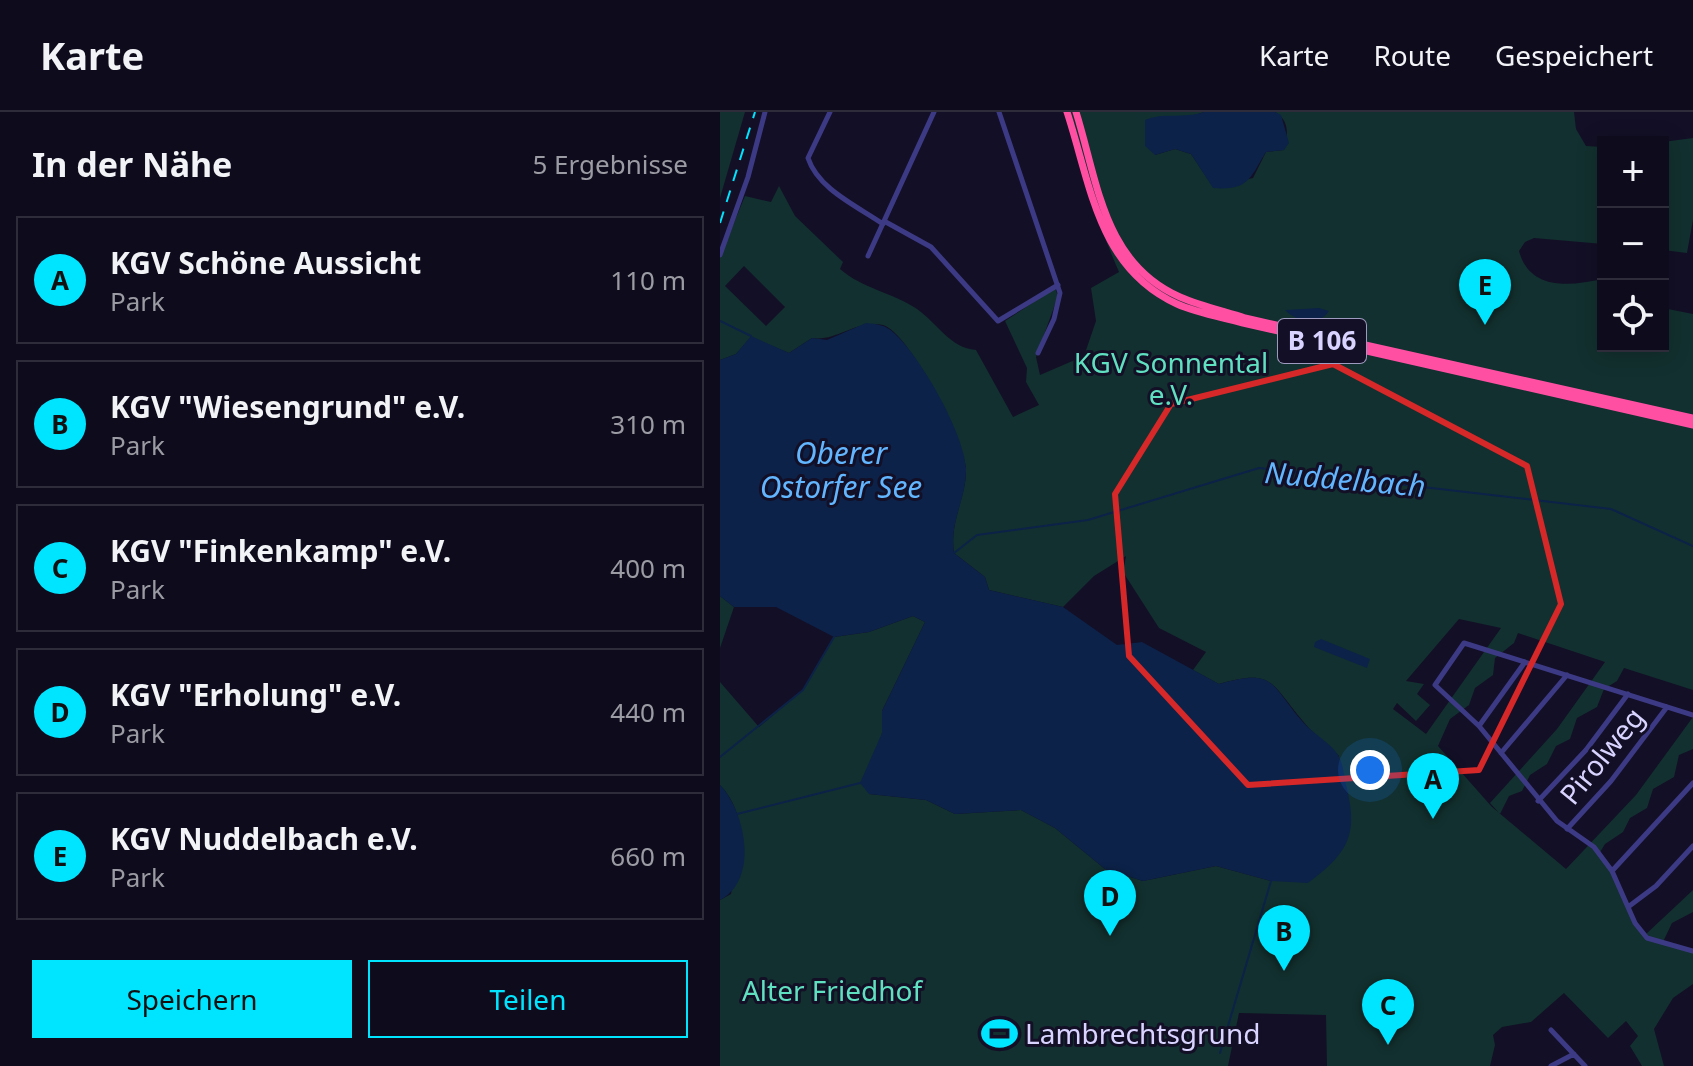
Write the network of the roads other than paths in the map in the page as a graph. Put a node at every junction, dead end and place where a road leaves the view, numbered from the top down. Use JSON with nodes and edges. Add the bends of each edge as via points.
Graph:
{"nodes":[{"id":1,"x":765,"y":112,"type":"edge"},
{"id":2,"x":830,"y":112,"type":"edge"},
{"id":3,"x":934,"y":112,"type":"edge"},
{"id":4,"x":999,"y":112,"type":"edge"},
{"id":5,"x":1067,"y":112,"type":"edge"},
{"id":6,"x":1076,"y":112,"type":"edge"},
{"id":7,"x":883,"y":222,"type":"junction"},
{"id":8,"x":720,"y":255,"type":"edge"},
{"id":9,"x":868,"y":256,"type":"dead end"},
{"id":10,"x":1058,"y":285,"type":"junction"},
{"id":11,"x":1045,"y":291,"type":"junction"},
{"id":12,"x":1059,"y":302,"type":"junction"},
{"id":13,"x":1038,"y":353,"type":"dead end"},
{"id":14,"x":1693,"y":418,"type":"edge"},
{"id":15,"x":1693,"y":425,"type":"edge"},
{"id":16,"x":1525,"y":662,"type":"junction"},
{"id":17,"x":1567,"y":675,"type":"junction"},
{"id":18,"x":1628,"y":694,"type":"junction"},
{"id":19,"x":1667,"y":707,"type":"junction"},
{"id":20,"x":1693,"y":715,"type":"edge"},
{"id":21,"x":1479,"y":726,"type":"junction"},
{"id":22,"x":1501,"y":753,"type":"junction"},
{"id":23,"x":1693,"y":783,"type":"edge"},
{"id":24,"x":1538,"y":801,"type":"junction"},
{"id":25,"x":1567,"y":829,"type":"junction"},
{"id":26,"x":1693,"y":846,"type":"edge"},
{"id":27,"x":1612,"y":871,"type":"junction"},
{"id":28,"x":1628,"y":907,"type":"junction"},
{"id":29,"x":1693,"y":941,"type":"edge"},
{"id":30,"x":1685,"y":948,"type":"junction"},
{"id":31,"x":1693,"y":951,"type":"edge"},
{"id":32,"x":1551,"y":1030,"type":"dead end"},
{"id":33,"x":1574,"y":1054,"type":"junction"},
{"id":34,"x":1551,"y":1066,"type":"edge"},
{"id":35,"x":1585,"y":1066,"type":"edge"}],
"edges":[{"from":1,"to":8,"type":"street"},
{"from":2,"to":7,"type":"street","via":[[808,158],[817,176]]},
{"from":3,"to":7,"type":"street"},
{"from":4,"to":10,"type":"street"},
{"from":5,"to":15,"type":"highway","number":"B 106","via":[[1106,235],[1139,278],[1176,303],[1243,323]]},
{"from":6,"to":14,"type":"highway","number":"B 106","via":[[1110,229],[1131,260],[1178,296],[1245,318]]},
{"from":7,"to":9,"type":"street"},
{"from":7,"to":11,"type":"street","via":[[931,247],[998,321]]},
{"from":10,"to":11,"type":"street"},
{"from":10,"to":12,"type":"street"},
{"from":11,"to":12,"type":"street"},
{"from":12,"to":13,"type":"street"},
{"from":16,"to":17,"type":"street"},
{"from":16,"to":21,"type":"street"},
{"from":16,"to":21,"type":"street","via":[[1464,643],[1435,685]]},
{"from":17,"to":18,"type":"street"},
{"from":17,"to":22,"type":"street"},
{"from":18,"to":19,"type":"street"},
{"from":18,"to":24,"type":"street"},
{"from":19,"to":20,"type":"street"},
{"from":19,"to":25,"type":"street","name":"Pirolweg"},
{"from":21,"to":22,"type":"street"},
{"from":22,"to":24,"type":"street"},
{"from":23,"to":27,"type":"street"},
{"from":24,"to":25,"type":"street"},
{"from":25,"to":27,"type":"street","via":[[1594,847]]},
{"from":26,"to":28,"type":"street"},
{"from":27,"to":28,"type":"street"},
{"from":28,"to":30,"type":"street","via":[[1647,938]]},
{"from":29,"to":30,"type":"street"},
{"from":30,"to":31,"type":"street"},
{"from":32,"to":33,"type":"street"},
{"from":33,"to":34,"type":"street"},
{"from":33,"to":35,"type":"street"}]}
